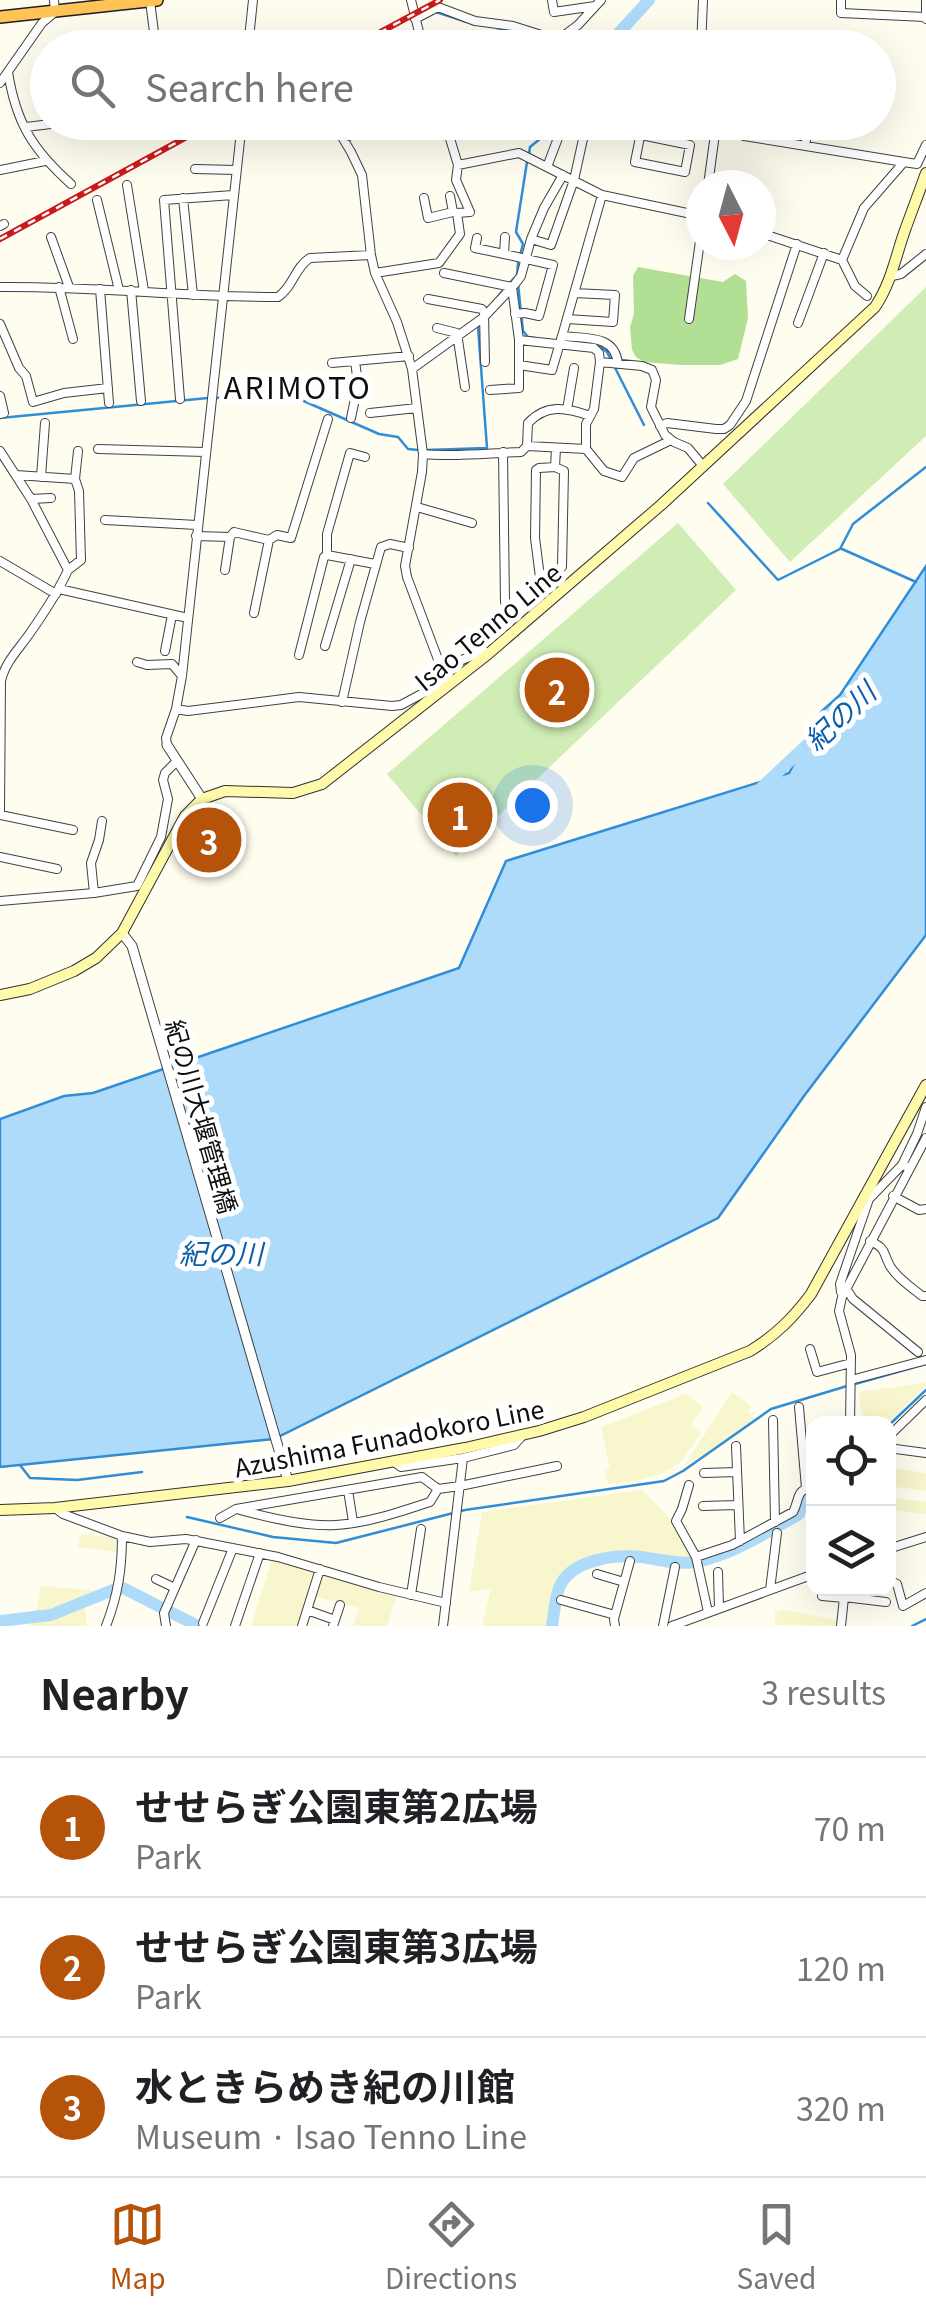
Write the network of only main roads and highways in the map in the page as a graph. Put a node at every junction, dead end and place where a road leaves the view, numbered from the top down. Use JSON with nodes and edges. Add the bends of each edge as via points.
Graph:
{"nodes":[{"id":1,"x":153,"y":0,"type":"edge"},
{"id":2,"x":54,"y":6,"type":"edge"},
{"id":3,"x":0,"y":18,"type":"edge"},
{"id":4,"x":926,"y":173,"type":"edge"},
{"id":5,"x":0,"y":995,"type":"edge"},
{"id":6,"x":926,"y":1085,"type":"edge"},
{"id":7,"x":0,"y":1510,"type":"edge"}],
"edges":[{"from":1,"to":2,"type":"highway"},
{"from":2,"to":3,"type":"highway"},
{"from":4,"to":5,"type":"main road","name":"Isao Tenno Line","via":[[875,307],[704,466],[488,654],[322,784],[293,793],[225,791],[202,799],[184,816],[122,933],[74,970]]},
{"from":6,"to":7,"type":"main road","name":"Azushima Funadokoro Line","via":[[811,1294],[772,1338],[723,1363],[523,1435],[392,1461]]}]}
